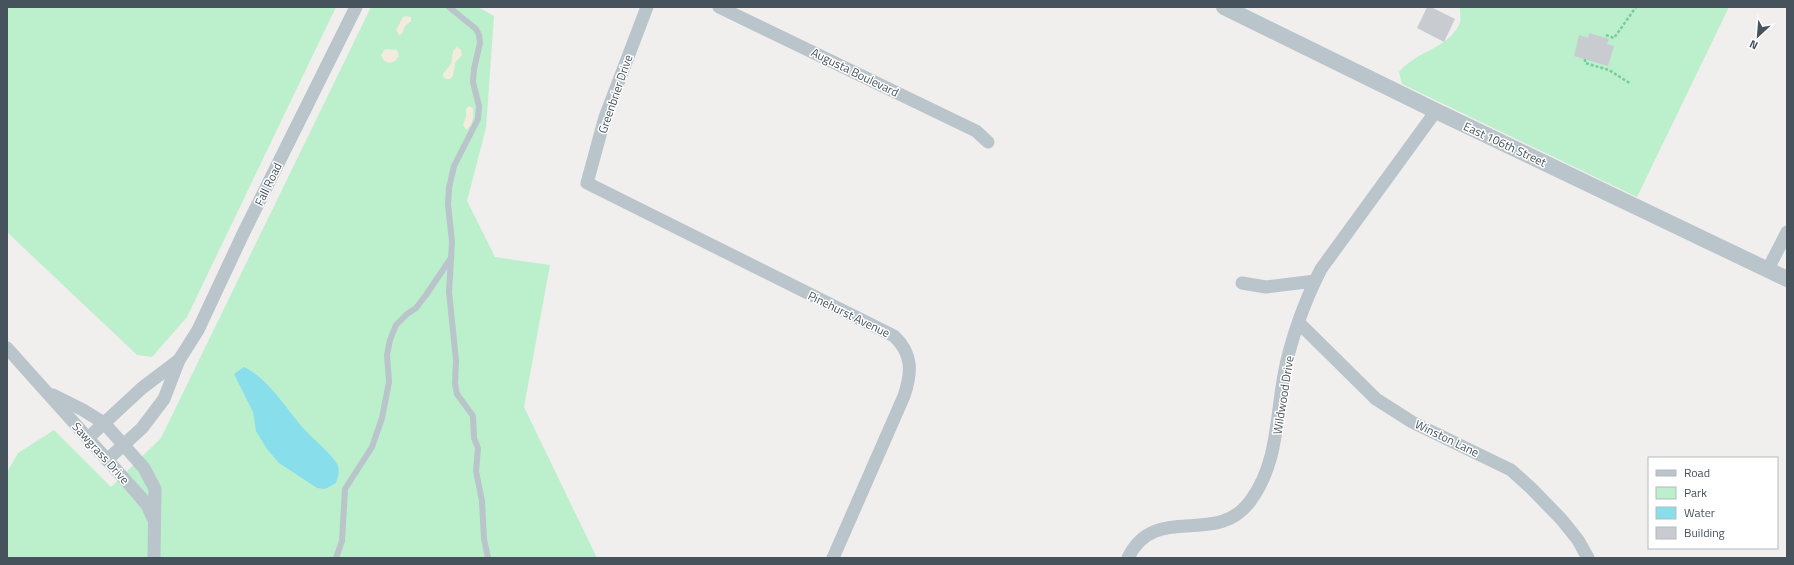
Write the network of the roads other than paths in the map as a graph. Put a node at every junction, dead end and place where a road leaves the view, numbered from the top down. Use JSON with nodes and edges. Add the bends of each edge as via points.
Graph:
{"nodes":[{"id":1,"x":356,"y":7,"type":"edge"},
{"id":2,"x":449,"y":7,"type":"edge"},
{"id":3,"x":647,"y":7,"type":"edge"},
{"id":4,"x":719,"y":7,"type":"edge"},
{"id":5,"x":1224,"y":7,"type":"edge"},
{"id":6,"x":1436,"y":111,"type":"junction"},
{"id":7,"x":988,"y":142,"type":"dead end"},
{"id":8,"x":587,"y":183,"type":"joint"},
{"id":9,"x":1787,"y":232,"type":"edge"},
{"id":10,"x":452,"y":257,"type":"junction"},
{"id":11,"x":1768,"y":269,"type":"junction"},
{"id":12,"x":1787,"y":279,"type":"edge"},
{"id":13,"x":1315,"y":281,"type":"junction"},
{"id":14,"x":1242,"y":283,"type":"dead end"},
{"id":15,"x":1299,"y":323,"type":"junction"},
{"id":16,"x":7,"y":348,"type":"edge"},
{"id":17,"x":179,"y":360,"type":"junction"},
{"id":18,"x":44,"y":389,"type":"junction"},
{"id":19,"x":104,"y":423,"type":"junction"},
{"id":20,"x":88,"y":438,"type":"junction"},
{"id":21,"x":124,"y":444,"type":"junction"},
{"id":22,"x":107,"y":460,"type":"junction"},
{"id":23,"x":154,"y":520,"type":"junction"},
{"id":24,"x":154,"y":558,"type":"edge"},
{"id":25,"x":336,"y":558,"type":"edge"},
{"id":26,"x":488,"y":558,"type":"edge"},
{"id":27,"x":833,"y":558,"type":"edge"},
{"id":28,"x":1128,"y":558,"type":"edge"},
{"id":29,"x":1588,"y":558,"type":"edge"}],
"edges":[{"from":1,"to":17,"type":"street","name":"Fall Road","via":[[198,330]]},
{"from":2,"to":10,"type":"lane","via":[[476,28],[480,43],[473,82],[479,106],[478,119],[454,166],[450,188],[448,204]]},
{"from":3,"to":8,"type":"street","name":"Greenbrier Drive","via":[[605,117]]},
{"from":4,"to":7,"type":"street","name":"Augusta Boulevard","via":[[976,131]]},
{"from":5,"to":6,"type":"street","name":"East 106th Street"},
{"from":6,"to":11,"type":"street","name":"East 106th Street"},
{"from":6,"to":13,"type":"street","name":"Wildwood Drive"},
{"from":8,"to":27,"type":"street","name":"Pinehurst Avenue","via":[[894,336],[906,350],[909,374],[904,396]]},
{"from":9,"to":11,"type":"street"},
{"from":10,"to":25,"type":"lane","via":[[423,299],[396,325],[390,340],[387,355],[388,382],[382,418],[372,447],[345,489],[342,541]]},
{"from":10,"to":26,"type":"lane","via":[[449,292],[456,360],[455,384],[457,394],[473,416],[474,438],[478,448],[476,471]]},
{"from":11,"to":12,"type":"street","name":"East 106th Street"},
{"from":13,"to":14,"type":"street","via":[[1266,287]]},
{"from":13,"to":15,"type":"street","name":"Wildwood Drive"},
{"from":15,"to":28,"type":"street","name":"Wildwood Drive","via":[[1284,375],[1276,441],[1253,498],[1242,510],[1227,520],[1150,533],[1136,542]]},
{"from":15,"to":29,"type":"street","name":"Winston Lane","via":[[1381,403],[1412,422],[1506,467],[1519,477],[1562,520]]},
{"from":16,"to":18,"type":"street","name":"Sawgrass Drive"},
{"from":17,"to":19,"type":"street","name":"Fall Road","via":[[142,388]]},
{"from":17,"to":21,"type":"street","name":"Fall Road","via":[[164,399],[142,428]]},
{"from":18,"to":19,"type":"street","name":"Sawgrass Drive"},
{"from":18,"to":20,"type":"street","name":"Sawgrass Drive"},
{"from":19,"to":20,"type":"street","name":"Fall Road"},
{"from":19,"to":21,"type":"street","name":"Sawgrass Drive"},
{"from":20,"to":22,"type":"street","name":"Sawgrass Drive"},
{"from":21,"to":22,"type":"street","name":"Fall Road"},
{"from":21,"to":23,"type":"street","name":"Sawgrass Drive","via":[[144,468],[155,489]]},
{"from":22,"to":23,"type":"street","name":"Sawgrass Drive","via":[[147,505]]},
{"from":23,"to":24,"type":"street","name":"Sawgrass Drive"}]}
